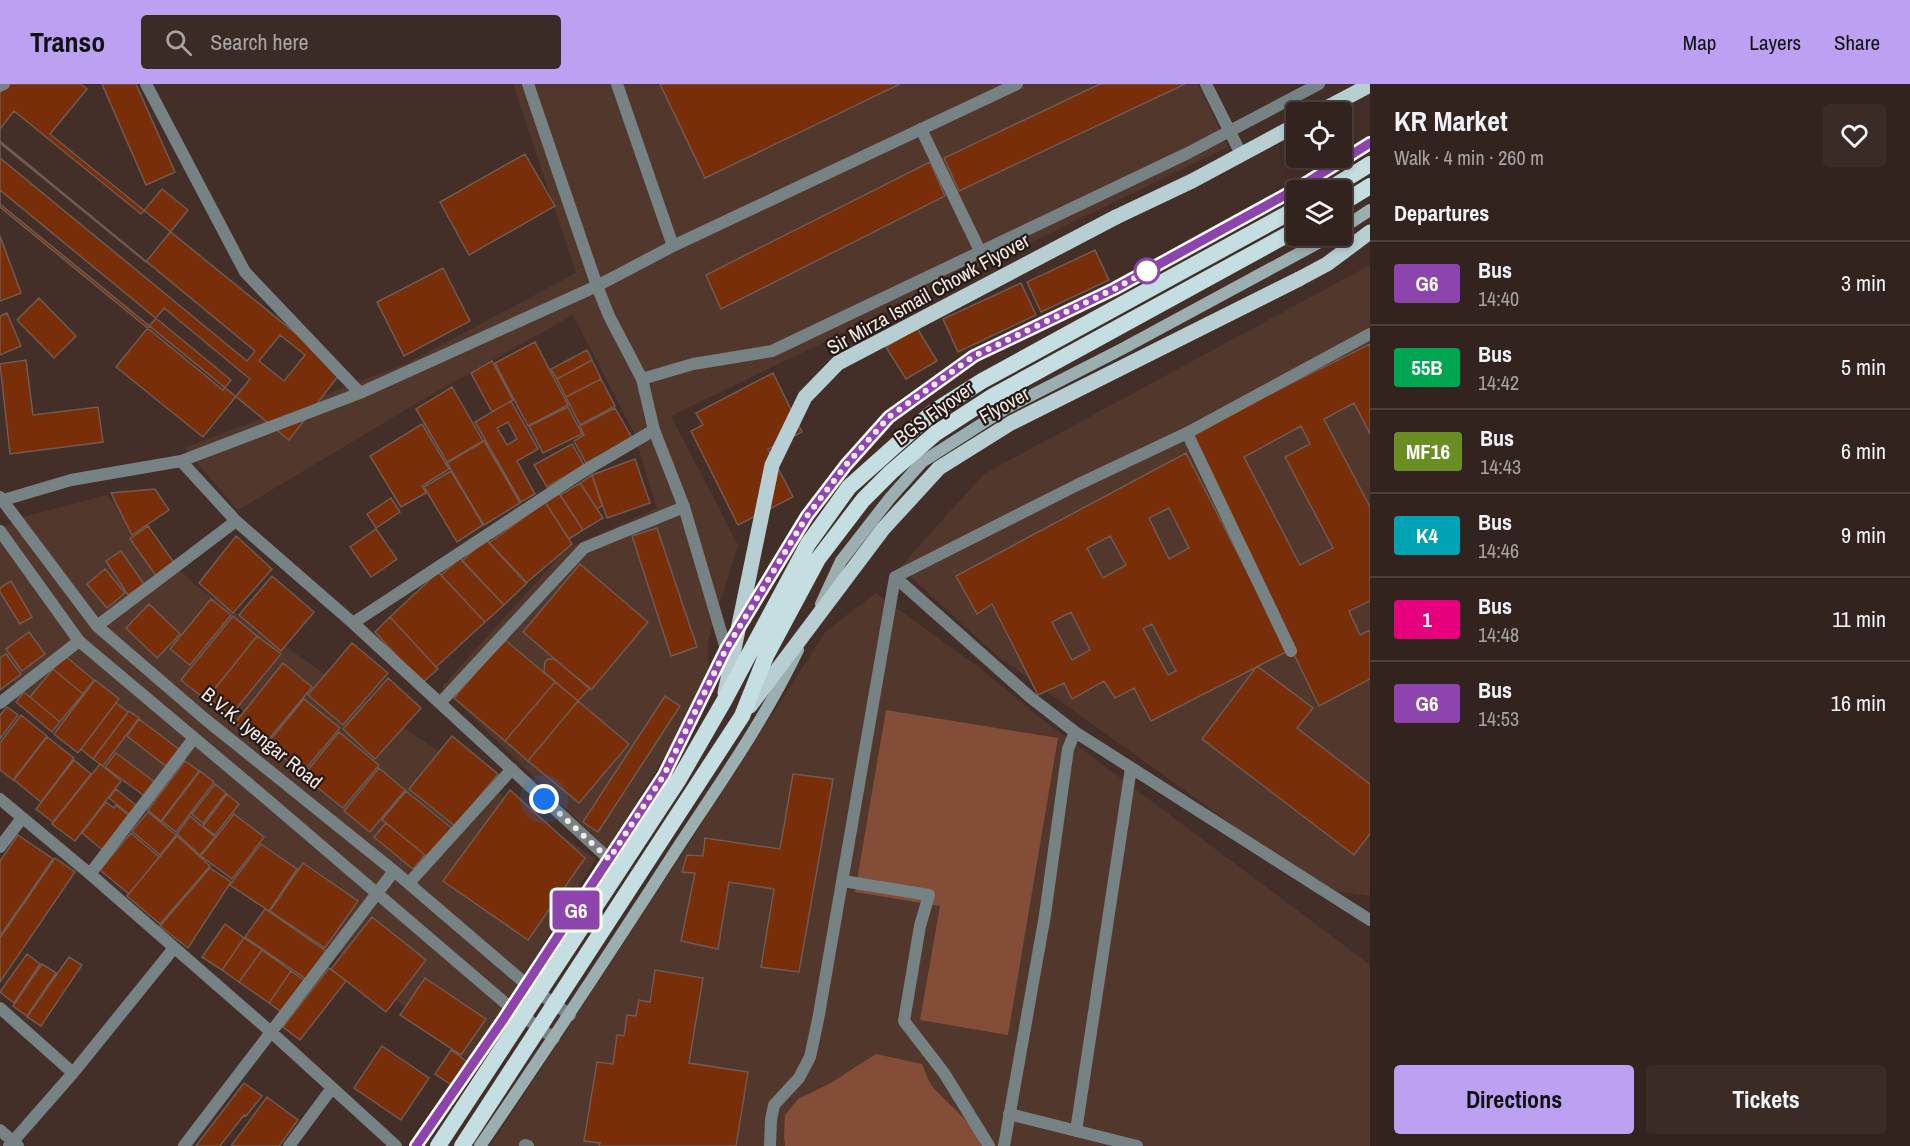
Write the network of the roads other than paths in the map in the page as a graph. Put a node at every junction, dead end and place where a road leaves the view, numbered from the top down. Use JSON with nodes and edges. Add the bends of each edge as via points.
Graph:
{"nodes":[{"id":1,"x":146,"y":84,"type":"edge"},
{"id":2,"x":528,"y":84,"type":"edge"},
{"id":3,"x":617,"y":84,"type":"edge"},
{"id":4,"x":1017,"y":84,"type":"edge"},
{"id":5,"x":1206,"y":84,"type":"edge"},
{"id":6,"x":1319,"y":84,"type":"edge"},
{"id":7,"x":1370,"y":85,"type":"edge"},
{"id":8,"x":1338,"y":102,"type":"edge"},
{"id":9,"x":921,"y":129,"type":"junction"},
{"id":10,"x":1286,"y":130,"type":"edge"},
{"id":11,"x":1229,"y":132,"type":"junction"},
{"id":12,"x":1370,"y":143,"type":"edge"},
{"id":13,"x":1241,"y":154,"type":"junction"},
{"id":14,"x":1370,"y":164,"type":"edge"},
{"id":15,"x":1344,"y":180,"type":"edge"},
{"id":16,"x":1370,"y":186,"type":"edge"},
{"id":17,"x":1352,"y":197,"type":"edge"},
{"id":18,"x":1370,"y":210,"type":"edge"},
{"id":19,"x":1286,"y":214,"type":"edge"},
{"id":20,"x":1352,"y":222,"type":"edge"},
{"id":21,"x":1370,"y":232,"type":"edge"},
{"id":22,"x":1286,"y":235,"type":"edge"},
{"id":23,"x":674,"y":246,"type":"junction"},
{"id":24,"x":1313,"y":246,"type":"edge"},
{"id":25,"x":981,"y":253,"type":"junction"},
{"id":26,"x":597,"y":286,"type":"junction"},
{"id":27,"x":1370,"y":334,"type":"edge"},
{"id":28,"x":642,"y":380,"type":"junction"},
{"id":29,"x":360,"y":393,"type":"junction"},
{"id":30,"x":654,"y":430,"type":"junction"},
{"id":31,"x":1187,"y":433,"type":"junction"},
{"id":32,"x":181,"y":461,"type":"junction"},
{"id":33,"x":1,"y":499,"type":"edge"},
{"id":34,"x":684,"y":507,"type":"junction"},
{"id":35,"x":236,"y":521,"type":"junction"},
{"id":36,"x":0,"y":531,"type":"edge"},
{"id":37,"x":895,"y":577,"type":"junction"},
{"id":38,"x":353,"y":623,"type":"junction"},
{"id":39,"x":97,"y":626,"type":"junction"},
{"id":40,"x":79,"y":641,"type":"junction"},
{"id":41,"x":726,"y":649,"type":"junction"},
{"id":42,"x":1291,"y":651,"type":"dead end"},
{"id":43,"x":724,"y":701,"type":"junction"},
{"id":44,"x":0,"y":703,"type":"edge"},
{"id":45,"x":440,"y":703,"type":"junction"},
{"id":46,"x":742,"y":716,"type":"junction"},
{"id":47,"x":1075,"y":732,"type":"junction"},
{"id":48,"x":194,"y":738,"type":"junction"},
{"id":49,"x":1131,"y":768,"type":"junction"},
{"id":50,"x":512,"y":770,"type":"junction"},
{"id":51,"x":0,"y":799,"type":"edge"},
{"id":52,"x":22,"y":818,"type":"junction"},
{"id":53,"x":0,"y":847,"type":"edge"},
{"id":54,"x":609,"y":859,"type":"junction"},
{"id":55,"x":394,"y":871,"type":"junction"},
{"id":56,"x":90,"y":874,"type":"junction"},
{"id":57,"x":843,"y":881,"type":"junction"},
{"id":58,"x":409,"y":883,"type":"junction"},
{"id":59,"x":377,"y":894,"type":"junction"},
{"id":60,"x":1370,"y":920,"type":"edge"},
{"id":61,"x":174,"y":948,"type":"junction"},
{"id":62,"x":526,"y":984,"type":"junction"},
{"id":63,"x":0,"y":1008,"type":"edge"},
{"id":64,"x":511,"y":1008,"type":"junction"},
{"id":65,"x":570,"y":1014,"type":"junction"},
{"id":66,"x":271,"y":1032,"type":"junction"},
{"id":67,"x":554,"y":1038,"type":"junction"},
{"id":68,"x":73,"y":1073,"type":"junction"},
{"id":69,"x":333,"y":1088,"type":"junction"},
{"id":70,"x":1009,"y":1114,"type":"junction"},
{"id":71,"x":0,"y":1130,"type":"edge"},
{"id":72,"x":1076,"y":1131,"type":"junction"},
{"id":73,"x":14,"y":1145,"type":"edge"},
{"id":74,"x":184,"y":1146,"type":"edge"},
{"id":75,"x":289,"y":1146,"type":"edge"},
{"id":76,"x":396,"y":1146,"type":"edge"},
{"id":77,"x":416,"y":1146,"type":"edge"},
{"id":78,"x":438,"y":1146,"type":"edge"},
{"id":79,"x":462,"y":1146,"type":"edge"},
{"id":80,"x":480,"y":1146,"type":"edge"},
{"id":81,"x":770,"y":1146,"type":"edge"},
{"id":82,"x":989,"y":1146,"type":"edge"},
{"id":83,"x":1004,"y":1146,"type":"edge"},
{"id":84,"x":1137,"y":1146,"type":"edge"}],
"edges":[{"from":1,"to":29,"type":"street","via":[[245,272]]},
{"from":2,"to":26,"type":"street"},
{"from":3,"to":23,"type":"street"},
{"from":4,"to":9,"type":"street"},
{"from":5,"to":11,"type":"street"},
{"from":6,"to":11,"type":"street"},
{"from":7,"to":8,"type":"main road"},
{"from":9,"to":23,"type":"street"},
{"from":9,"to":25,"type":"street"},
{"from":10,"to":13,"type":"main road","name":"Sir Mirza Ismail Chowk Flyover"},
{"from":11,"to":13,"type":"street"},
{"from":11,"to":25,"type":"street"},
{"from":12,"to":41,"type":"main road","via":[[1298,188],[1114,289],[974,356],[889,417],[807,516]]},
{"from":13,"to":43,"type":"main road","name":"Sir Mirza Ismail Chowk Flyover","bridge":true,"via":[[838,363],[805,398],[772,465]]},
{"from":14,"to":15,"type":"highway"},
{"from":16,"to":17,"type":"highway"},
{"from":18,"to":20,"type":"main road"},
{"from":19,"to":43,"type":"highway","name":"BGS Flyover","bridge":true,"via":[[982,381],[933,412],[849,487],[808,544]]},
{"from":21,"to":46,"type":"main road","name":"Flyover","bridge":true,"via":[[1327,264],[1011,423],[939,468],[883,529]]},
{"from":22,"to":46,"type":"highway","name":"BGS Flyover","bridge":true,"via":[[993,396],[936,433],[891,472],[863,500],[818,559],[766,656]]},
{"from":23,"to":26,"type":"street"},
{"from":24,"to":65,"type":"main road","via":[[1005,409],[922,462],[842,561],[779,689]]},
{"from":25,"to":28,"type":"street","via":[[772,351],[693,364]]},
{"from":26,"to":28,"type":"street"},
{"from":26,"to":29,"type":"street"},
{"from":27,"to":31,"type":"street"},
{"from":28,"to":30,"type":"street"},
{"from":29,"to":32,"type":"street"},
{"from":30,"to":34,"type":"street"},
{"from":30,"to":38,"type":"street","via":[[584,471]]},
{"from":31,"to":37,"type":"street"},
{"from":31,"to":42,"type":"street"},
{"from":32,"to":33,"type":"street","via":[[71,480]]},
{"from":32,"to":35,"type":"street"},
{"from":33,"to":39,"type":"street","name":"B.V.K. Iyengar Road"},
{"from":34,"to":41,"type":"street"},
{"from":34,"to":45,"type":"street","via":[[584,548]]},
{"from":35,"to":38,"type":"street"},
{"from":35,"to":39,"type":"street"},
{"from":36,"to":40,"type":"street"},
{"from":37,"to":47,"type":"street"},
{"from":37,"to":57,"type":"street"},
{"from":38,"to":45,"type":"street"},
{"from":39,"to":55,"type":"street","name":"B.V.K. Iyengar Road"},
{"from":40,"to":44,"type":"street"},
{"from":40,"to":48,"type":"street"},
{"from":41,"to":54,"type":"main road","via":[[664,775]]},
{"from":43,"to":78,"type":"highway","name":"BGS Flyover","bridge":true,"via":[[679,779]]},
{"from":45,"to":50,"type":"street"},
{"from":46,"to":79,"type":"highway","name":"BGS Flyover","bridge":true},
{"from":47,"to":49,"type":"street"},
{"from":47,"to":70,"type":"street","via":[[1068,749],[1045,915]]},
{"from":48,"to":56,"type":"street"},
{"from":48,"to":59,"type":"street"},
{"from":49,"to":60,"type":"street"},
{"from":49,"to":72,"type":"street"},
{"from":50,"to":54,"type":"street"},
{"from":50,"to":58,"type":"street"},
{"from":51,"to":52,"type":"street"},
{"from":52,"to":53,"type":"street"},
{"from":52,"to":56,"type":"street"},
{"from":54,"to":62,"type":"main road"},
{"from":55,"to":58,"type":"street","name":"B.V.K. Iyengar Road"},
{"from":55,"to":59,"type":"street"},
{"from":56,"to":61,"type":"street"},
{"from":57,"to":81,"type":"street","via":[[810,1057],[799,1078],[774,1105]]},
{"from":57,"to":82,"type":"street","via":[[928,895],[904,1021],[944,1073]]},
{"from":58,"to":62,"type":"street","name":"B.V.K. Iyengar Road"},
{"from":59,"to":64,"type":"street"},
{"from":59,"to":66,"type":"street"},
{"from":61,"to":66,"type":"street"},
{"from":61,"to":68,"type":"street"},
{"from":62,"to":64,"type":"main road"},
{"from":62,"to":65,"type":"street","name":"B.V.K. Iyengar Road"},
{"from":63,"to":68,"type":"street"},
{"from":64,"to":67,"type":"street"},
{"from":64,"to":77,"type":"main road"},
{"from":65,"to":67,"type":"main road"},
{"from":66,"to":69,"type":"street"},
{"from":66,"to":74,"type":"street"},
{"from":67,"to":80,"type":"main road"},
{"from":68,"to":73,"type":"street"},
{"from":69,"to":75,"type":"street"},
{"from":69,"to":76,"type":"street"},
{"from":70,"to":72,"type":"street"},
{"from":70,"to":83,"type":"street"},
{"from":71,"to":73,"type":"street"},
{"from":72,"to":84,"type":"street"}]}
